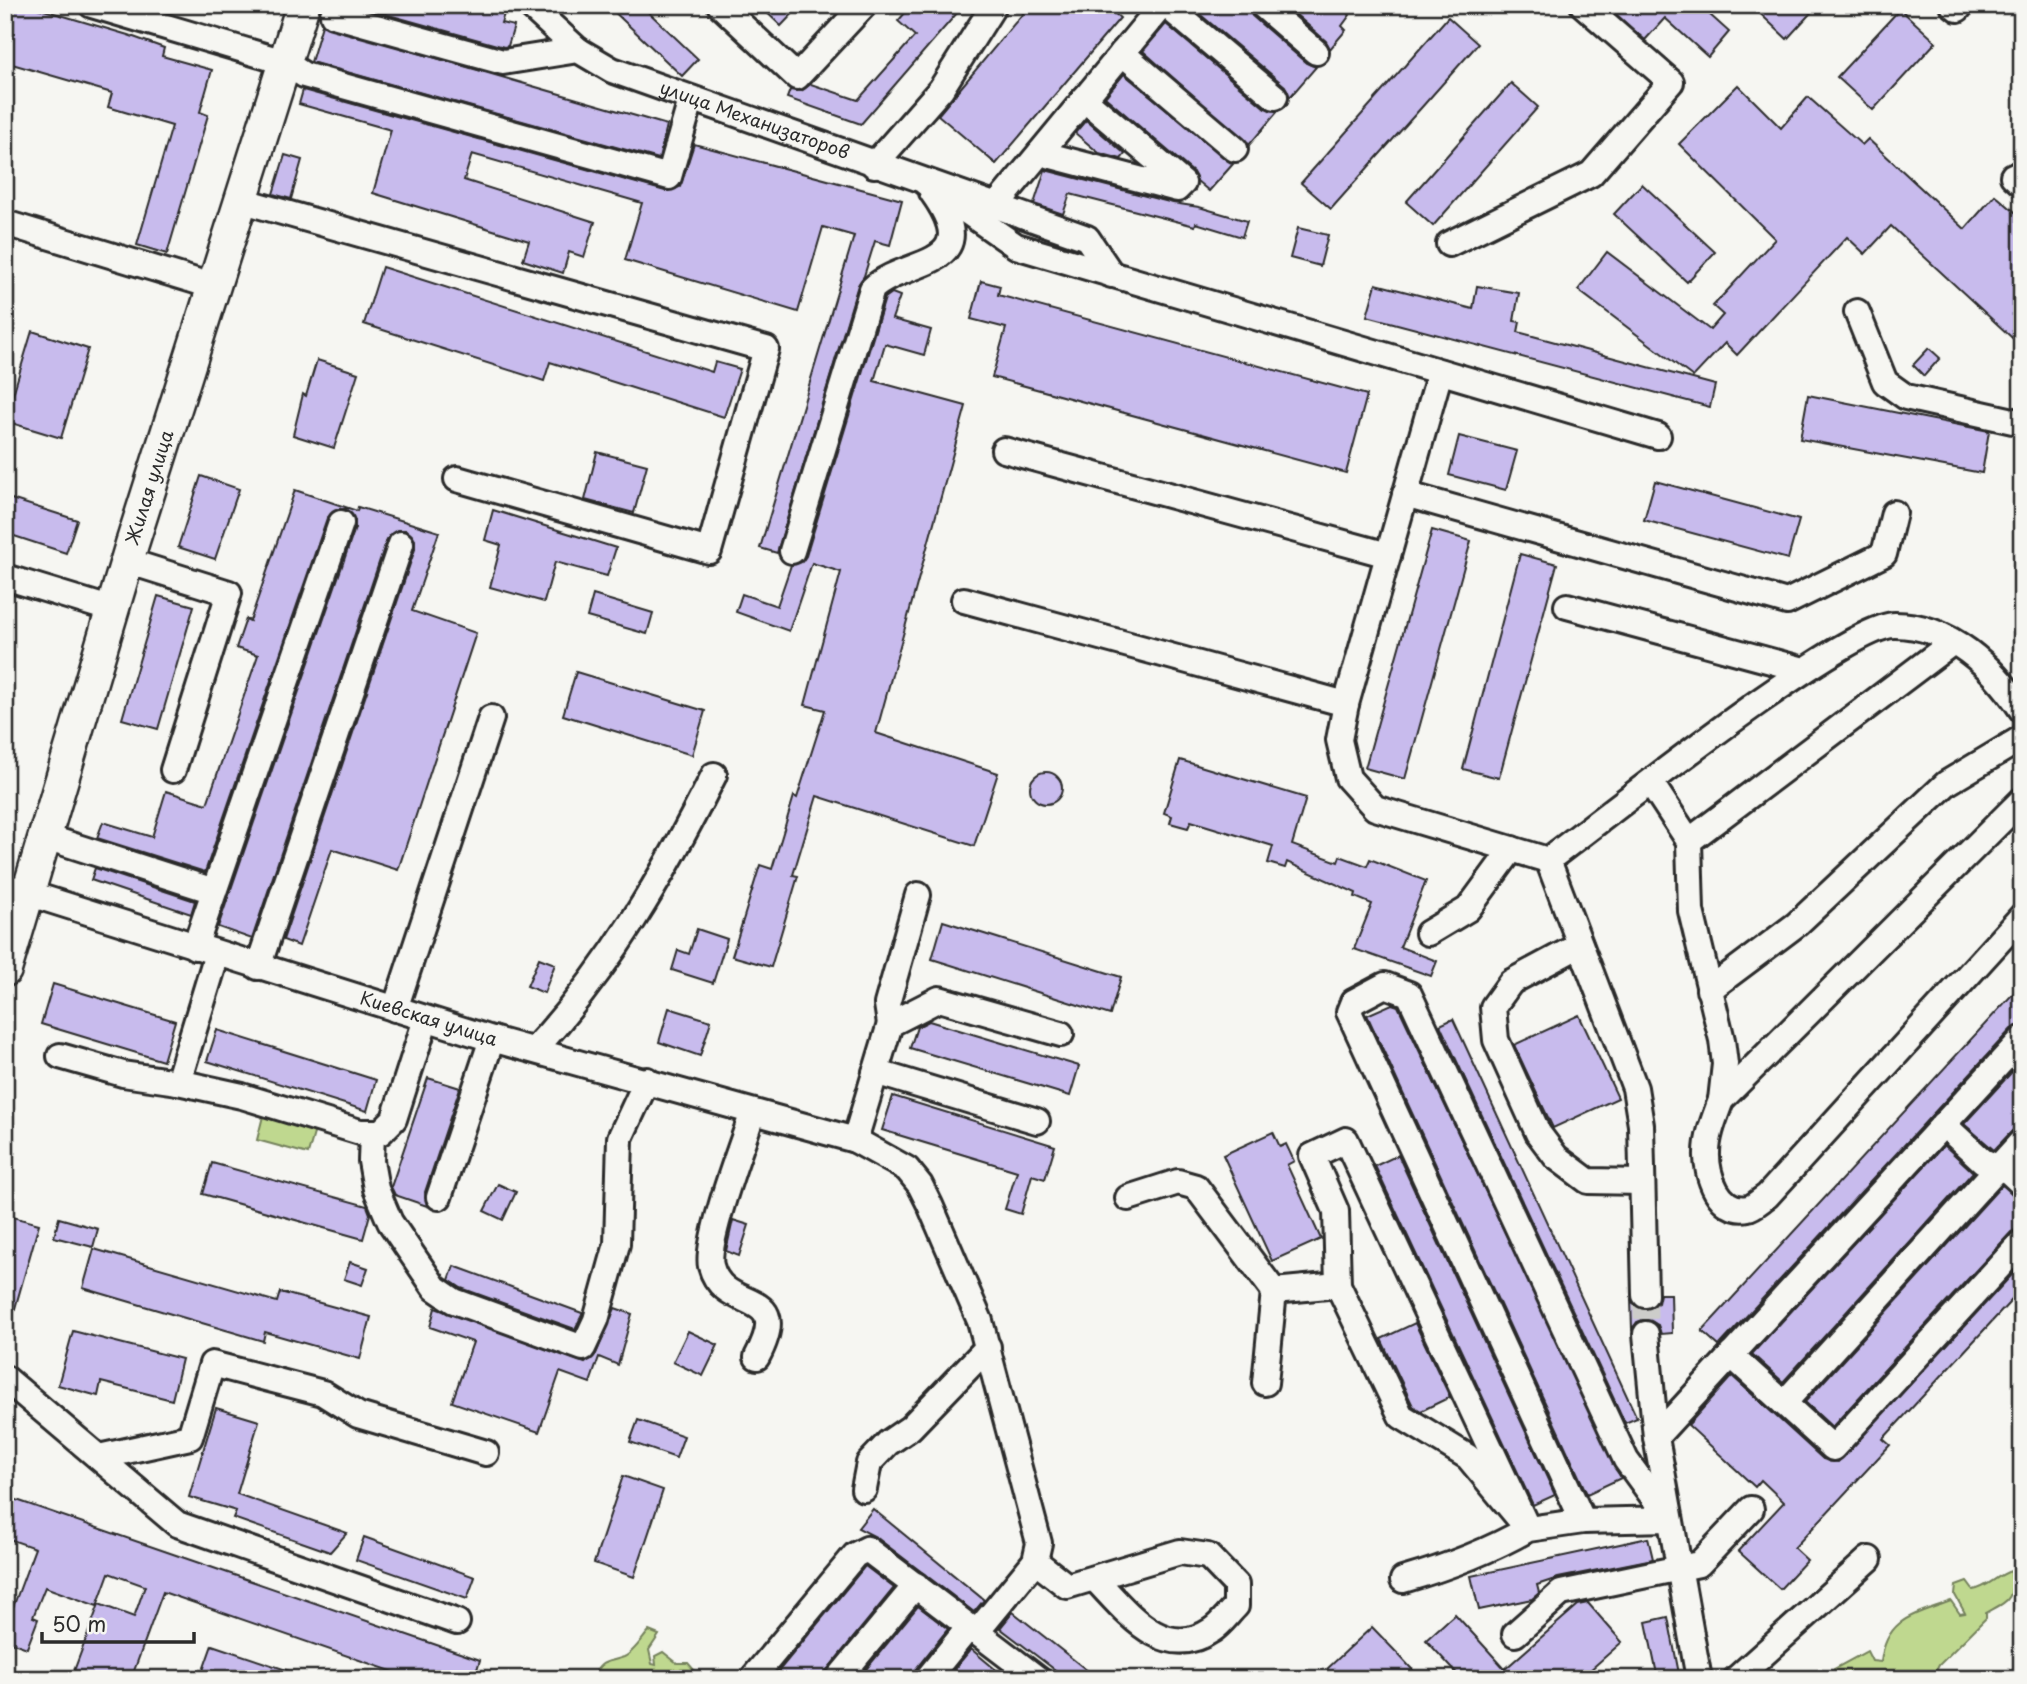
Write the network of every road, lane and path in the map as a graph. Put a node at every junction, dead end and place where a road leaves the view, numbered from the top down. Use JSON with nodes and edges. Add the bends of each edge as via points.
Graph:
{"nodes":[{"id":1,"x":92,"y":5,"type":"edge"},
{"id":2,"x":303,"y":5,"type":"edge"},
{"id":3,"x":529,"y":5,"type":"edge"},
{"id":4,"x":720,"y":5,"type":"edge"},
{"id":5,"x":864,"y":5,"type":"edge"},
{"id":6,"x":994,"y":5,"type":"edge"},
{"id":7,"x":1164,"y":5,"type":"edge"},
{"id":8,"x":1262,"y":5,"type":"edge"},
{"id":9,"x":1583,"y":5,"type":"edge"},
{"id":10,"x":1953,"y":5,"type":"edge"},
{"id":11,"x":1962,"y":5,"type":"edge"},
{"id":12,"x":333,"y":15,"type":"dead end"},
{"id":13,"x":578,"y":50,"type":"junction"},
{"id":14,"x":1317,"y":52,"type":"dead end"},
{"id":15,"x":1122,"y":53,"type":"junction"},
{"id":16,"x":284,"y":62,"type":"junction"},
{"id":17,"x":1275,"y":97,"type":"dead end"},
{"id":18,"x":1084,"y":99,"type":"junction"},
{"id":19,"x":691,"y":100,"type":"junction"},
{"id":20,"x":1235,"y":149,"type":"dead end"},
{"id":21,"x":1040,"y":153,"type":"junction"},
{"id":22,"x":874,"y":165,"type":"junction"},
{"id":23,"x":926,"y":183,"type":"junction"},
{"id":24,"x":240,"y":200,"type":"junction"},
{"id":25,"x":995,"y":207,"type":"junction"},
{"id":26,"x":5,"y":223,"type":"edge"},
{"id":27,"x":1449,"y":244,"type":"dead end"},
{"id":28,"x":1112,"y":275,"type":"junction"},
{"id":29,"x":212,"y":286,"type":"junction"},
{"id":30,"x":1857,"y":312,"type":"dead end"},
{"id":31,"x":1440,"y":372,"type":"junction"},
{"id":32,"x":2022,"y":423,"type":"edge"},
{"id":33,"x":1658,"y":436,"type":"dead end"},
{"id":34,"x":1004,"y":450,"type":"dead end"},
{"id":35,"x":457,"y":479,"type":"dead end"},
{"id":36,"x":1405,"y":494,"type":"junction"},
{"id":37,"x":1894,"y":513,"type":"dead end"},
{"id":38,"x":341,"y":523,"type":"dead end"},
{"id":39,"x":401,"y":544,"type":"dead end"},
{"id":40,"x":792,"y":551,"type":"dead end"},
{"id":41,"x":1388,"y":555,"type":"junction"},
{"id":42,"x":127,"y":561,"type":"junction"},
{"id":43,"x":5,"y":577,"type":"edge"},
{"id":44,"x":964,"y":600,"type":"dead end"},
{"id":45,"x":1567,"y":606,"type":"dead end"},
{"id":46,"x":113,"y":610,"type":"junction"},
{"id":47,"x":1953,"y":642,"type":"junction"},
{"id":48,"x":1804,"y":670,"type":"junction"},
{"id":49,"x":1346,"y":704,"type":"junction"},
{"id":50,"x":2022,"y":710,"type":"edge"},
{"id":51,"x":491,"y":718,"type":"dead end"},
{"id":52,"x":2022,"y":738,"type":"edge"},
{"id":53,"x":173,"y":770,"type":"dead end"},
{"id":54,"x":713,"y":775,"type":"dead end"},
{"id":55,"x":1651,"y":783,"type":"junction"},
{"id":56,"x":2022,"y":800,"type":"edge"},
{"id":57,"x":46,"y":837,"type":"junction"},
{"id":58,"x":1689,"y":841,"type":"junction"},
{"id":59,"x":1512,"y":849,"type":"junction"},
{"id":60,"x":1548,"y":860,"type":"junction"},
{"id":61,"x":17,"y":890,"type":"edge"},
{"id":62,"x":214,"y":891,"type":"junction"},
{"id":63,"x":918,"y":895,"type":"dead end"},
{"id":64,"x":2022,"y":916,"type":"edge"},
{"id":65,"x":1428,"y":933,"type":"dead end"},
{"id":66,"x":1580,"y":945,"type":"junction"},
{"id":67,"x":206,"y":951,"type":"junction"},
{"id":68,"x":258,"y":967,"type":"junction"},
{"id":69,"x":5,"y":970,"type":"edge"},
{"id":70,"x":1709,"y":990,"type":"junction"},
{"id":71,"x":395,"y":1009,"type":"junction"},
{"id":72,"x":426,"y":1018,"type":"junction"},
{"id":73,"x":890,"y":1024,"type":"junction"},
{"id":74,"x":1060,"y":1034,"type":"dead end"},
{"id":75,"x":492,"y":1039,"type":"junction"},
{"id":76,"x":2022,"y":1039,"type":"edge"},
{"id":77,"x":534,"y":1050,"type":"junction"},
{"id":78,"x":60,"y":1056,"type":"dead end"},
{"id":79,"x":875,"y":1072,"type":"junction"},
{"id":80,"x":647,"y":1080,"type":"junction"},
{"id":81,"x":178,"y":1082,"type":"junction"},
{"id":82,"x":1721,"y":1100,"type":"junction"},
{"id":83,"x":753,"y":1111,"type":"junction"},
{"id":84,"x":1037,"y":1121,"type":"dead end"},
{"id":85,"x":1943,"y":1125,"type":"junction"},
{"id":86,"x":372,"y":1133,"type":"junction"},
{"id":87,"x":855,"y":1140,"type":"junction"},
{"id":88,"x":2022,"y":1141,"type":"edge"},
{"id":89,"x":1998,"y":1167,"type":"junction"},
{"id":90,"x":1642,"y":1182,"type":"junction"},
{"id":91,"x":2022,"y":1184,"type":"edge"},
{"id":92,"x":439,"y":1197,"type":"dead end"},
{"id":93,"x":1128,"y":1198,"type":"dead end"},
{"id":94,"x":2022,"y":1242,"type":"edge"},
{"id":95,"x":1338,"y":1285,"type":"junction"},
{"id":96,"x":1274,"y":1291,"type":"junction"},
{"id":97,"x":1645,"y":1295,"type":"tunnel mouth"},
{"id":98,"x":1646,"y":1334,"type":"tunnel mouth"},
{"id":99,"x":988,"y":1347,"type":"junction"},
{"id":100,"x":1731,"y":1355,"type":"junction"},
{"id":101,"x":757,"y":1357,"type":"dead end"},
{"id":102,"x":5,"y":1378,"type":"edge"},
{"id":103,"x":1265,"y":1383,"type":"dead end"},
{"id":104,"x":1784,"y":1403,"type":"junction"},
{"id":105,"x":1656,"y":1437,"type":"junction"},
{"id":106,"x":486,"y":1453,"type":"dead end"},
{"id":107,"x":99,"y":1457,"type":"junction"},
{"id":108,"x":864,"y":1489,"type":"dead end"},
{"id":109,"x":1751,"y":1509,"type":"dead end"},
{"id":110,"x":1669,"y":1519,"type":"junction"},
{"id":111,"x":1583,"y":1521,"type":"junction"},
{"id":112,"x":1528,"y":1529,"type":"junction"},
{"id":113,"x":1869,"y":1559,"type":"dead end"},
{"id":114,"x":1035,"y":1561,"type":"junction"},
{"id":115,"x":1678,"y":1568,"type":"junction"},
{"id":116,"x":1094,"y":1578,"type":"junction"},
{"id":117,"x":1403,"y":1580,"type":"dead end"},
{"id":118,"x":916,"y":1585,"type":"junction"},
{"id":119,"x":457,"y":1622,"type":"dead end"},
{"id":120,"x":973,"y":1630,"type":"junction"},
{"id":121,"x":1515,"y":1634,"type":"dead end"},
{"id":122,"x":1023,"y":1675,"type":"edge"},
{"id":123,"x":752,"y":1679,"type":"edge"},
{"id":124,"x":838,"y":1679,"type":"edge"},
{"id":125,"x":927,"y":1679,"type":"edge"},
{"id":126,"x":1699,"y":1679,"type":"edge"},
{"id":127,"x":1736,"y":1679,"type":"edge"}],
"edges":[{"from":1,"to":16,"type":"street"},
{"from":2,"to":16,"type":"main road","name":"Жилая улица"},
{"from":3,"to":13,"type":"street","name":"улица Механизаторов"},
{"from":4,"to":5,"type":"street","via":[[797,77]]},
{"from":6,"to":22,"type":"street","via":[[941,89]]},
{"from":7,"to":15,"type":"street"},
{"from":7,"to":17,"type":"street"},
{"from":8,"to":14,"type":"street"},
{"from":9,"to":27,"type":"street","via":[[1671,82],[1591,174]]},
{"from":10,"to":11,"type":"street","via":[[1958,9]]},
{"from":12,"to":13,"type":"street","via":[[503,62]]},
{"from":13,"to":19,"type":"street","name":"улица Механизаторов","via":[[612,70]]},
{"from":15,"to":18,"type":"street"},
{"from":15,"to":20,"type":"street"},
{"from":16,"to":19,"type":"street","via":[[304,75],[669,177]]},
{"from":16,"to":24,"type":"main road","name":"Жилая улица"},
{"from":18,"to":21,"type":"street"},
{"from":18,"to":21,"type":"street","via":[[1182,183],[1177,189]]},
{"from":19,"to":22,"type":"street","name":"улица Механизаторов"},
{"from":21,"to":25,"type":"street"},
{"from":22,"to":23,"type":"street","name":"улица Механизаторов"},
{"from":23,"to":25,"type":"street","name":"улица Механизаторов"},
{"from":23,"to":28,"type":"street","via":[[1016,246]]},
{"from":23,"to":40,"type":"street","via":[[943,207],[948,243],[939,257],[885,277],[872,289]]},
{"from":24,"to":29,"type":"main road","name":"Жилая улица"},
{"from":24,"to":35,"type":"street","via":[[766,349],[709,551]]},
{"from":25,"to":28,"type":"street","name":"улица Механизаторов","via":[[1087,238]]},
{"from":26,"to":29,"type":"street"},
{"from":28,"to":31,"type":"street"},
{"from":29,"to":42,"type":"main road","name":"Жилая улица"},
{"from":30,"to":32,"type":"street","via":[[1885,382],[1906,397]]},
{"from":31,"to":33,"type":"street"},
{"from":31,"to":36,"type":"street"},
{"from":34,"to":41,"type":"street"},
{"from":36,"to":37,"type":"street","via":[[1787,603],[1884,554]]},
{"from":36,"to":41,"type":"street"},
{"from":38,"to":62,"type":"street"},
{"from":39,"to":68,"type":"street"},
{"from":41,"to":49,"type":"street"},
{"from":42,"to":46,"type":"main road","name":"Жилая улица"},
{"from":42,"to":53,"type":"street","via":[[229,593]]},
{"from":43,"to":46,"type":"street"},
{"from":44,"to":49,"type":"street"},
{"from":45,"to":48,"type":"street"},
{"from":46,"to":57,"type":"main road","name":"Жилая улица"},
{"from":47,"to":48,"type":"street","via":[[1928,629],[1892,624],[1853,640]]},
{"from":47,"to":50,"type":"street","via":[[2002,680]]},
{"from":47,"to":58,"type":"street"},
{"from":48,"to":55,"type":"street"},
{"from":49,"to":59,"type":"street","via":[[1339,740],[1348,778],[1375,808]]},
{"from":51,"to":71,"type":"street"},
{"from":52,"to":70,"type":"street","via":[[1947,783],[1797,924]]},
{"from":54,"to":77,"type":"street","via":[[667,868],[609,960]]},
{"from":55,"to":58,"type":"street"},
{"from":55,"to":60,"type":"street"},
{"from":56,"to":82,"type":"street"},
{"from":57,"to":61,"type":"main road","name":"Жилая улица"},
{"from":57,"to":62,"type":"street"},
{"from":58,"to":70,"type":"street","via":[[1691,911]]},
{"from":59,"to":60,"type":"street"},
{"from":59,"to":65,"type":"street","via":[[1468,909]]},
{"from":60,"to":66,"type":"street"},
{"from":61,"to":67,"type":"street","name":"Киевская улица"},
{"from":61,"to":69,"type":"main road","name":"Жилая улица"},
{"from":62,"to":67,"type":"street"},
{"from":63,"to":73,"type":"street","via":[[887,1004]]},
{"from":64,"to":82,"type":"street","via":[[1767,1196],[1748,1208],[1732,1206],[1719,1197],[1708,1172],[1706,1152]]},
{"from":66,"to":90,"type":"street","via":[[1634,1088],[1641,1125]]},
{"from":66,"to":90,"type":"street","via":[[1511,982],[1493,1007],[1496,1040],[1538,1133],[1556,1157],[1588,1181]]},
{"from":67,"to":68,"type":"street","name":"Киевская улица"},
{"from":67,"to":81,"type":"street"},
{"from":68,"to":71,"type":"street","name":"Киевская улица"},
{"from":70,"to":82,"type":"street","via":[[1725,1063]]},
{"from":71,"to":72,"type":"street","name":"Киевская улица"},
{"from":72,"to":75,"type":"street","name":"Киевская улица"},
{"from":72,"to":86,"type":"street","via":[[394,1119],[387,1128]]},
{"from":73,"to":74,"type":"street","via":[[939,999]]},
{"from":73,"to":79,"type":"street"},
{"from":75,"to":77,"type":"street","name":"Киевская улица"},
{"from":75,"to":92,"type":"street"},
{"from":76,"to":85,"type":"street"},
{"from":77,"to":80,"type":"street","name":"Киевская улица"},
{"from":78,"to":81,"type":"street","via":[[123,1074]]},
{"from":79,"to":84,"type":"street"},
{"from":79,"to":87,"type":"street"},
{"from":80,"to":83,"type":"street","name":"Киевская улица"},
{"from":80,"to":86,"type":"street","via":[[620,1138],[617,1244],[596,1320],[583,1348],[454,1301],[435,1288],[390,1222],[376,1189]]},
{"from":81,"to":86,"type":"street"},
{"from":83,"to":87,"type":"street","name":"Киевская улица"},
{"from":83,"to":101,"type":"street","via":[[710,1250],[715,1278],[767,1314],[769,1335]]},
{"from":85,"to":89,"type":"street","via":[[1983,1161]]},
{"from":85,"to":100,"type":"street"},
{"from":87,"to":99,"type":"street","name":"Киевская улица","via":[[907,1169],[920,1185]]},
{"from":88,"to":89,"type":"street"},
{"from":89,"to":91,"type":"street"},
{"from":89,"to":104,"type":"street"},
{"from":90,"to":97,"type":"street"},
{"from":93,"to":96,"type":"street","via":[[1178,1182],[1196,1187]]},
{"from":94,"to":104,"type":"street","via":[[1833,1448]]},
{"from":95,"to":96,"type":"street"},
{"from":95,"to":112,"type":"street","via":[[1401,1416],[1468,1457]]},
{"from":95,"to":112,"type":"street","via":[[1336,1210],[1312,1156],[1346,1140]]},
{"from":96,"to":103,"type":"street"},
{"from":98,"to":105,"type":"street"},
{"from":99,"to":108,"type":"street","via":[[910,1428],[869,1463]]},
{"from":99,"to":114,"type":"street","name":"Киевская улица","via":[[1039,1543]]},
{"from":100,"to":104,"type":"street"},
{"from":100,"to":105,"type":"street"},
{"from":102,"to":107,"type":"street"},
{"from":105,"to":110,"type":"street"},
{"from":106,"to":107,"type":"street","via":[[358,1415],[323,1393],[212,1364],[190,1437]]},
{"from":107,"to":119,"type":"street","via":[[177,1524]]},
{"from":109,"to":115,"type":"street","via":[[1699,1564]]},
{"from":110,"to":111,"type":"street"},
{"from":110,"to":111,"type":"street","via":[[1626,1460],[1409,994],[1385,985],[1353,1002],[1349,1012]]},
{"from":110,"to":115,"type":"street"},
{"from":111,"to":112,"type":"street"},
{"from":112,"to":117,"type":"street","via":[[1456,1564]]},
{"from":113,"to":127,"type":"street"},
{"from":114,"to":116,"type":"street","via":[[1067,1586]]},
{"from":114,"to":120,"type":"street"},
{"from":115,"to":121,"type":"street","via":[[1561,1593]]},
{"from":115,"to":126,"type":"street"},
{"from":116,"to":116,"type":"street","via":[[1180,1552],[1208,1556],[1236,1585],[1236,1606],[1211,1630],[1179,1643],[1164,1640],[1129,1615]]},
{"from":118,"to":120,"type":"street"},
{"from":118,"to":123,"type":"street","via":[[867,1549],[855,1555]]},
{"from":118,"to":124,"type":"street"},
{"from":120,"to":122,"type":"street"},
{"from":120,"to":125,"type":"street"}]}
